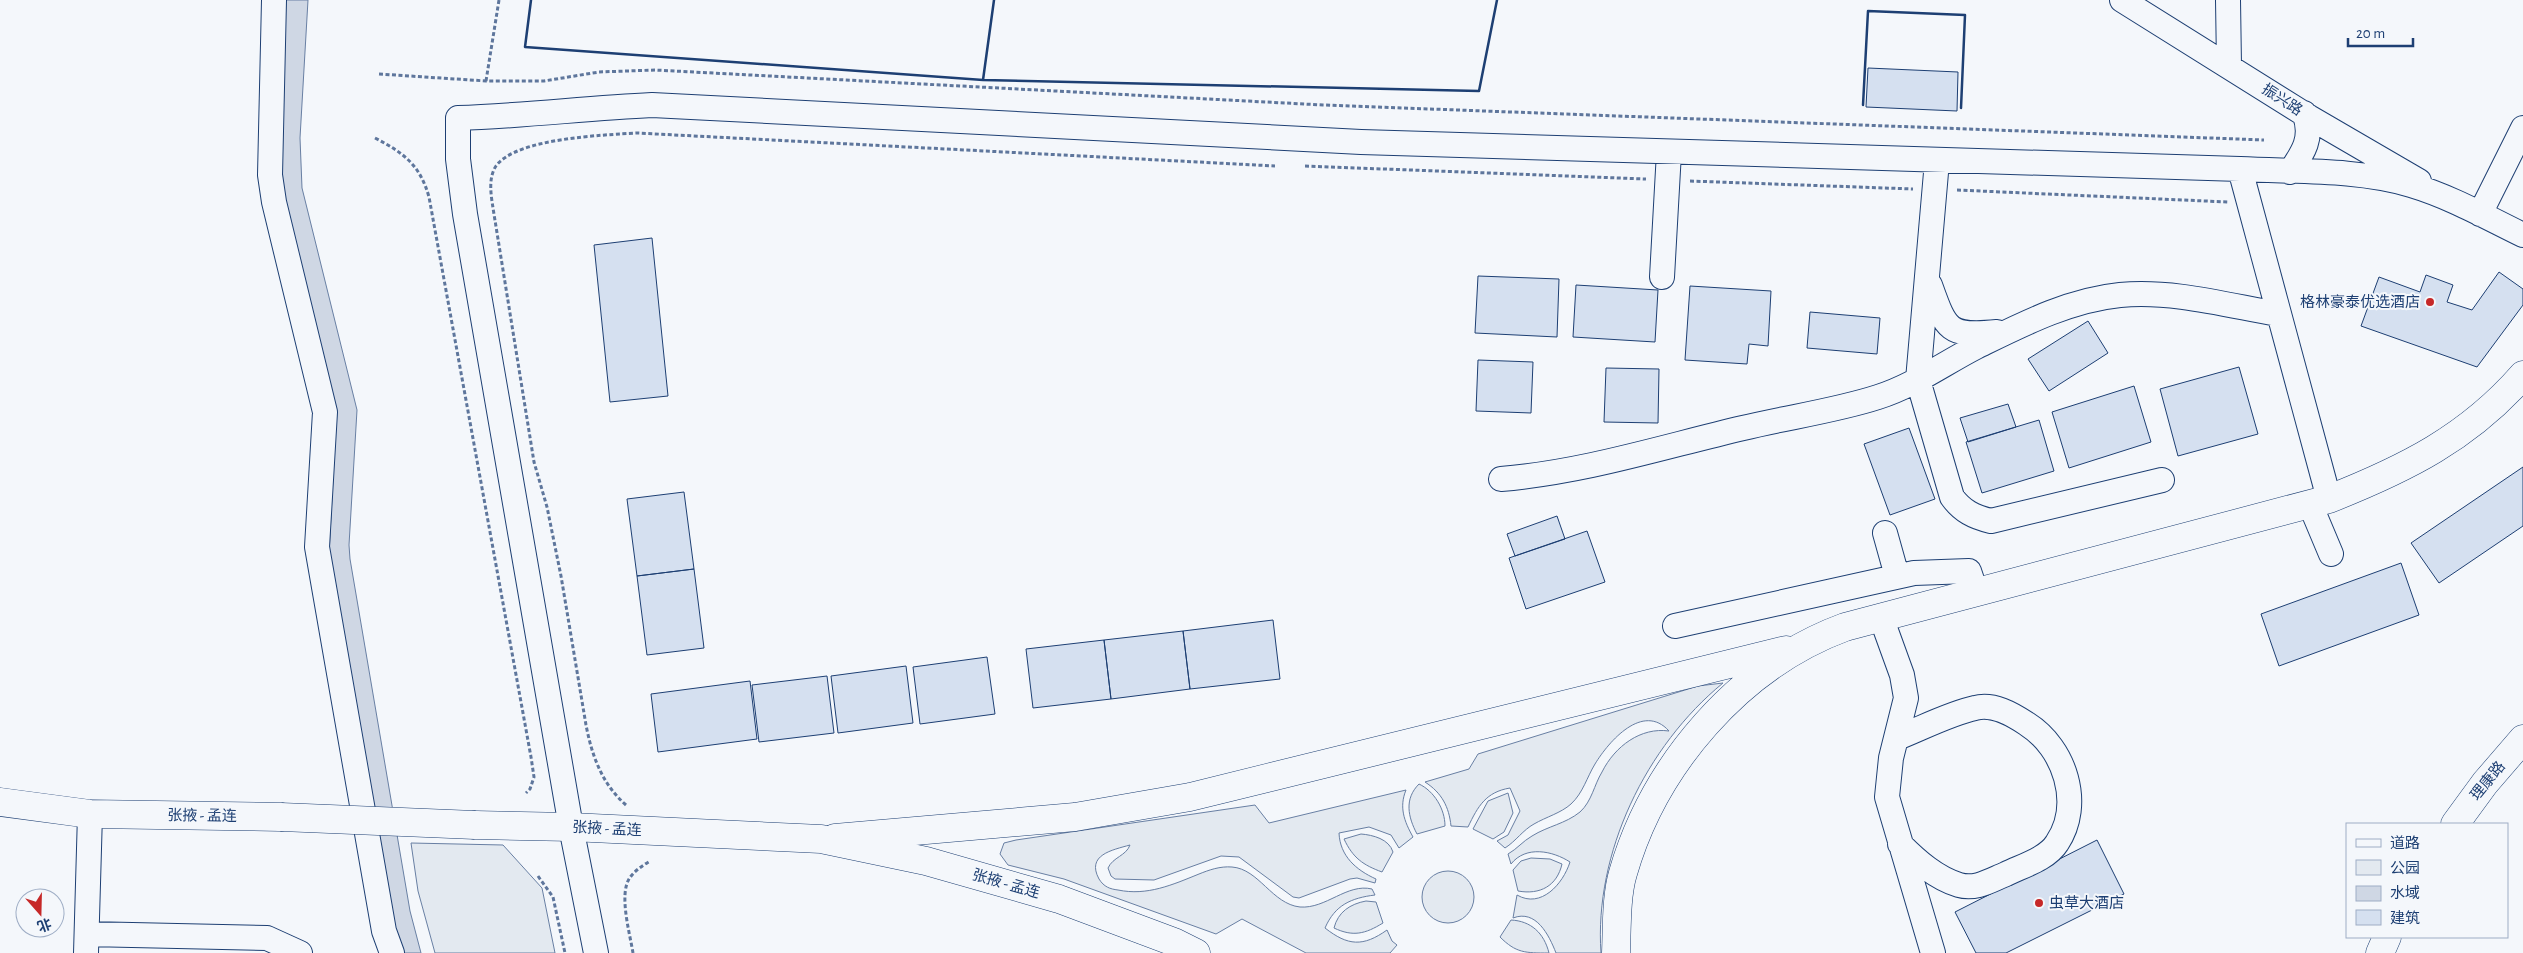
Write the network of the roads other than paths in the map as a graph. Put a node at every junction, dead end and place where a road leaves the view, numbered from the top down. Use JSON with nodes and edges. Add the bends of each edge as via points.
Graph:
{"nodes":[{"id":1,"x":274,"y":0,"type":"edge"},
{"id":2,"x":2122,"y":0,"type":"edge"},
{"id":3,"x":2228,"y":0,"type":"edge"},
{"id":4,"x":2229,"y":65,"type":"junction"},
{"id":5,"x":2304,"y":114,"type":"junction"},
{"id":6,"x":2523,"y":128,"type":"edge"},
{"id":7,"x":1669,"y":152,"type":"junction"},
{"id":8,"x":1938,"y":161,"type":"junction"},
{"id":9,"x":2240,"y":169,"type":"junction"},
{"id":10,"x":2290,"y":172,"type":"junction"},
{"id":11,"x":2445,"y":196,"type":"junction"},
{"id":12,"x":2480,"y":214,"type":"junction"},
{"id":13,"x":2523,"y":236,"type":"edge"},
{"id":14,"x":1662,"y":277,"type":"dead end"},
{"id":15,"x":1929,"y":280,"type":"junction"},
{"id":16,"x":2277,"y":314,"type":"junction"},
{"id":17,"x":2012,"y":330,"type":"junction"},
{"id":18,"x":2523,"y":375,"type":"edge"},
{"id":19,"x":1918,"y":380,"type":"junction"},
{"id":20,"x":1501,"y":479,"type":"dead end"},
{"id":21,"x":2162,"y":480,"type":"dead end"},
{"id":22,"x":2319,"y":501,"type":"junction"},
{"id":23,"x":1885,"y":533,"type":"dead end"},
{"id":24,"x":2331,"y":554,"type":"dead end"},
{"id":25,"x":1897,"y":576,"type":"junction"},
{"id":26,"x":1976,"y":592,"type":"junction"},
{"id":27,"x":1881,"y":617,"type":"junction"},
{"id":28,"x":1675,"y":626,"type":"dead end"},
{"id":29,"x":1802,"y":646,"type":"junction"},
{"id":30,"x":1897,"y":738,"type":"junction"},
{"id":31,"x":2523,"y":739,"type":"edge"},
{"id":32,"x":0,"y":802,"type":"edge"},
{"id":33,"x":90,"y":814,"type":"junction"},
{"id":34,"x":2456,"y":823,"type":"edge"},
{"id":35,"x":571,"y":827,"type":"junction"},
{"id":36,"x":821,"y":838,"type":"junction"},
{"id":37,"x":1900,"y":844,"type":"junction"},
{"id":38,"x":2387,"y":938,"type":"edge"},
{"id":39,"x":86,"y":943,"type":"edge"},
{"id":40,"x":300,"y":953,"type":"edge"},
{"id":41,"x":392,"y":953,"type":"edge"},
{"id":42,"x":596,"y":953,"type":"edge"},
{"id":43,"x":1196,"y":953,"type":"edge"},
{"id":44,"x":1616,"y":953,"type":"edge"},
{"id":45,"x":1933,"y":953,"type":"edge"},
{"id":46,"x":2380,"y":953,"type":"edge"}],
"edges":[{"from":1,"to":41,"type":"street","via":[[270,174],[325,412],[317,547],[384,930]]},
{"from":2,"to":4,"type":"street","name":"振兴路"},
{"from":3,"to":4,"type":"street"},
{"from":4,"to":5,"type":"street","name":"振兴路"},
{"from":5,"to":10,"type":"street","via":[[2308,136],[2304,151]]},
{"from":5,"to":11,"type":"street","name":"振兴路"},
{"from":6,"to":12,"type":"street"},
{"from":7,"to":8,"type":"street"},
{"from":7,"to":14,"type":"street"},
{"from":7,"to":35,"type":"street","via":[[1361,142],[652,105],[458,118],[458,159],[465,214]]},
{"from":8,"to":9,"type":"street"},
{"from":8,"to":15,"type":"street"},
{"from":9,"to":10,"type":"street"},
{"from":9,"to":16,"type":"street"},
{"from":10,"to":11,"type":"street","via":[[2368,177]]},
{"from":11,"to":12,"type":"street"},
{"from":12,"to":13,"type":"street"},
{"from":15,"to":17,"type":"street","via":[[1938,309],[1953,330],[1970,335]]},
{"from":15,"to":19,"type":"street"},
{"from":16,"to":17,"type":"street","via":[[2187,298],[2119,295],[2063,308]]},
{"from":16,"to":22,"type":"street"},
{"from":17,"to":19,"type":"street"},
{"from":18,"to":22,"type":"main road","via":[[2487,413],[2450,441],[2393,472]]},
{"from":19,"to":20,"type":"street","via":[[1877,397],[1608,463],[1566,472]]},
{"from":19,"to":21,"type":"street","via":[[1952,497],[1977,518],[2002,520]]},
{"from":22,"to":24,"type":"street"},
{"from":22,"to":26,"type":"main road"},
{"from":23,"to":25,"type":"street"},
{"from":25,"to":26,"type":"street","via":[[1970,571]]},
{"from":25,"to":28,"type":"street"},
{"from":26,"to":27,"type":"main road"},
{"from":27,"to":29,"type":"main road","via":[[1845,627]]},
{"from":27,"to":30,"type":"street","via":[[1905,686],[1904,712]]},
{"from":29,"to":36,"type":"main road","via":[[1190,797],[1075,816]]},
{"from":29,"to":44,"type":"main road","via":[[1774,663],[1718,713],[1665,778],[1646,813],[1622,875]]},
{"from":30,"to":37,"type":"street","via":[[1887,797]]},
{"from":30,"to":37,"type":"street","via":[[1975,707],[2011,713],[2037,731],[2055,751],[2068,781],[2070,798],[2068,816],[2057,844],[2041,858],[1983,884],[1971,887],[1940,877]]},
{"from":31,"to":34,"type":"main road","name":"理康路"},
{"from":32,"to":33,"type":"main road","name":"张掖 - 孟连"},
{"from":33,"to":35,"type":"main road","name":"张掖 - 孟连","bridge":true},
{"from":33,"to":39,"type":"street"},
{"from":35,"to":36,"type":"main road","name":"张掖 - 孟连"},
{"from":35,"to":42,"type":"street"},
{"from":36,"to":43,"type":"main road","name":"张掖 - 孟连","via":[[926,861],[1059,899]]},
{"from":37,"to":45,"type":"street"},
{"from":38,"to":46,"type":"main road"},
{"from":39,"to":40,"type":"street","via":[[267,938]]}]}
